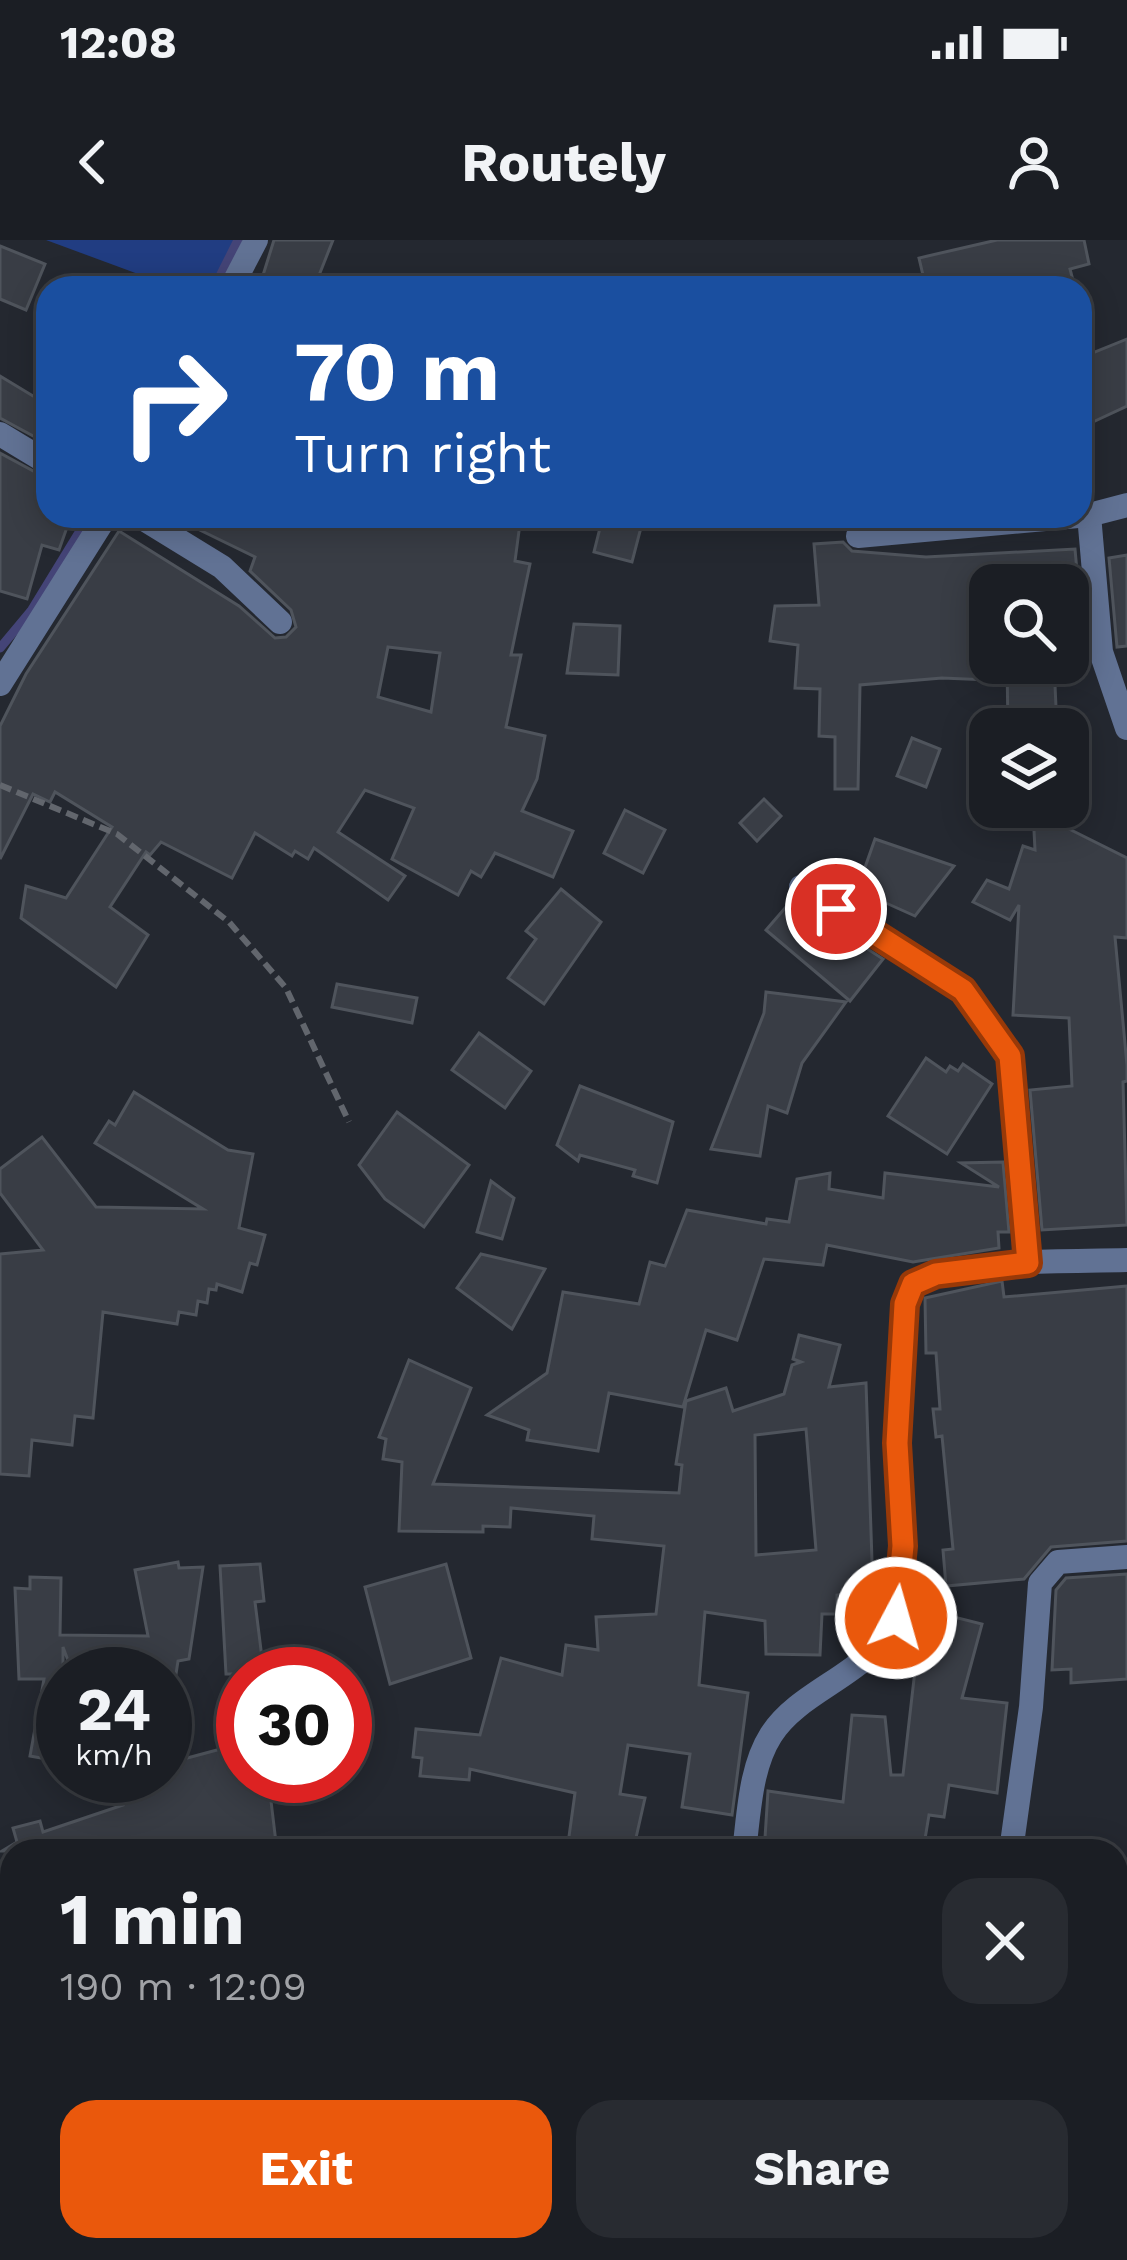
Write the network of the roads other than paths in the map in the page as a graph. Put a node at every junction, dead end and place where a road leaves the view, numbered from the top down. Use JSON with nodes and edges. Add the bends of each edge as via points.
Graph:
{"nodes":[{"id":1,"x":256,"y":240,"type":"edge"},
{"id":2,"x":237,"y":276,"type":"edge"},
{"id":3,"x":0,"y":434,"type":"edge"},
{"id":4,"x":36,"y":456,"type":"edge"},
{"id":5,"x":1127,"y":506,"type":"edge"},
{"id":6,"x":1092,"y":514,"type":"edge"},
{"id":7,"x":98,"y":528,"type":"edge"},
{"id":8,"x":159,"y":528,"type":"edge"},
{"id":9,"x":946,"y":528,"type":"edge"},
{"id":10,"x":1090,"y":528,"type":"edge"},
{"id":11,"x":858,"y":536,"type":"dead end"},
{"id":12,"x":280,"y":622,"type":"dead end"},
{"id":13,"x":0,"y":684,"type":"edge"},
{"id":14,"x":1127,"y":728,"type":"edge"},
{"id":15,"x":802,"y":886,"type":"dead end"},
{"id":16,"x":1127,"y":1260,"type":"edge"},
{"id":17,"x":1028,"y":1263,"type":"junction"},
{"id":18,"x":1127,"y":1556,"type":"edge"},
{"id":19,"x":746,"y":1839,"type":"edge"},
{"id":20,"x":1013,"y":1839,"type":"edge"}],
"edges":[{"from":1,"to":2,"type":"street"},
{"from":3,"to":4,"type":"street"},
{"from":5,"to":6,"type":"street"},
{"from":7,"to":13,"type":"street"},
{"from":8,"to":12,"type":"street","via":[[222,567]]},
{"from":9,"to":11,"type":"street"},
{"from":10,"to":14,"type":"street","via":[[1101,652]]},
{"from":15,"to":17,"type":"street","via":[[963,990],[1010,1056]]},
{"from":16,"to":17,"type":"street"},
{"from":17,"to":19,"type":"street","via":[[913,1284],[897,1443],[903,1546],[896,1618],[870,1654],[813,1692],[771,1735]]},
{"from":18,"to":20,"type":"street","via":[[1058,1562],[1040,1583]]}]}
